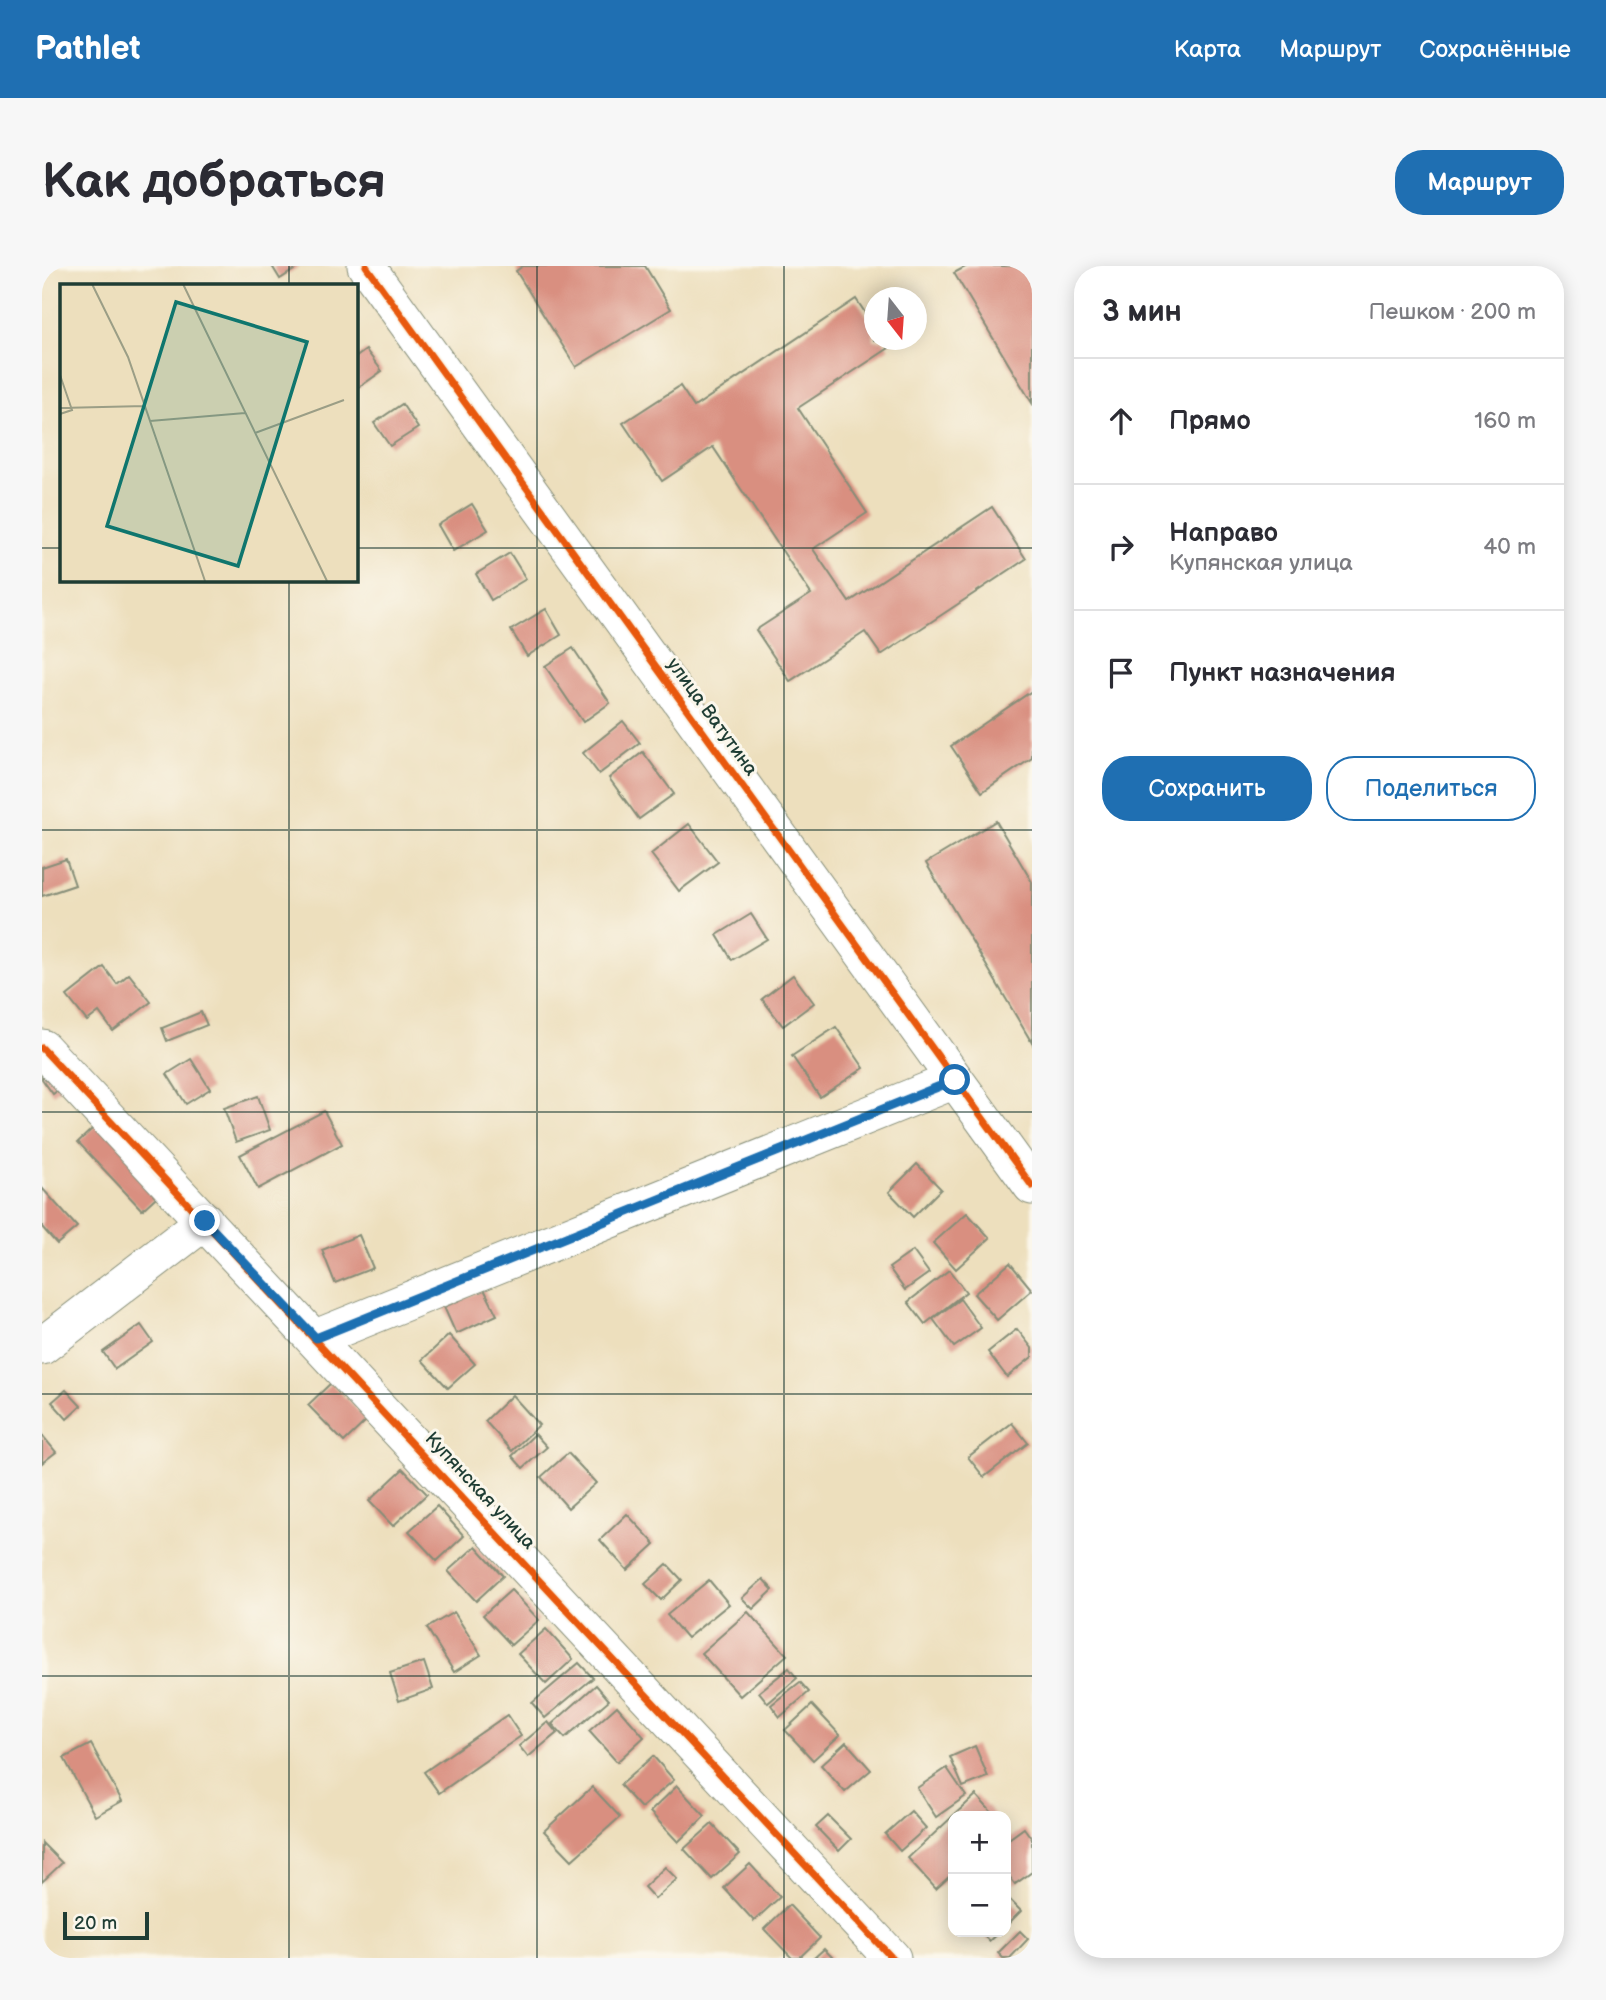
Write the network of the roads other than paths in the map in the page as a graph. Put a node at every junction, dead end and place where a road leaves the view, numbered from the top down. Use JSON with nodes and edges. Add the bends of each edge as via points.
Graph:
{"nodes":[{"id":1,"x":366,"y":266,"type":"edge"},
{"id":2,"x":42,"y":1048,"type":"edge"},
{"id":3,"x":955,"y":1080,"type":"junction"},
{"id":4,"x":1030,"y":1178,"type":"edge"},
{"id":5,"x":205,"y":1221,"type":"junction"},
{"id":6,"x":316,"y":1338,"type":"junction"},
{"id":7,"x":42,"y":1346,"type":"edge"},
{"id":8,"x":892,"y":1958,"type":"edge"}],
"edges":[{"from":1,"to":3,"type":"street","name":"улица Ватутина"},
{"from":2,"to":5,"type":"street","name":"Купянская улица"},
{"from":3,"to":4,"type":"street","name":"улица Ватутина"},
{"from":3,"to":6,"type":"street"},
{"from":5,"to":6,"type":"street","name":"Купянская улица"},
{"from":5,"to":7,"type":"street"},
{"from":6,"to":8,"type":"street","name":"Купянская улица"}]}
